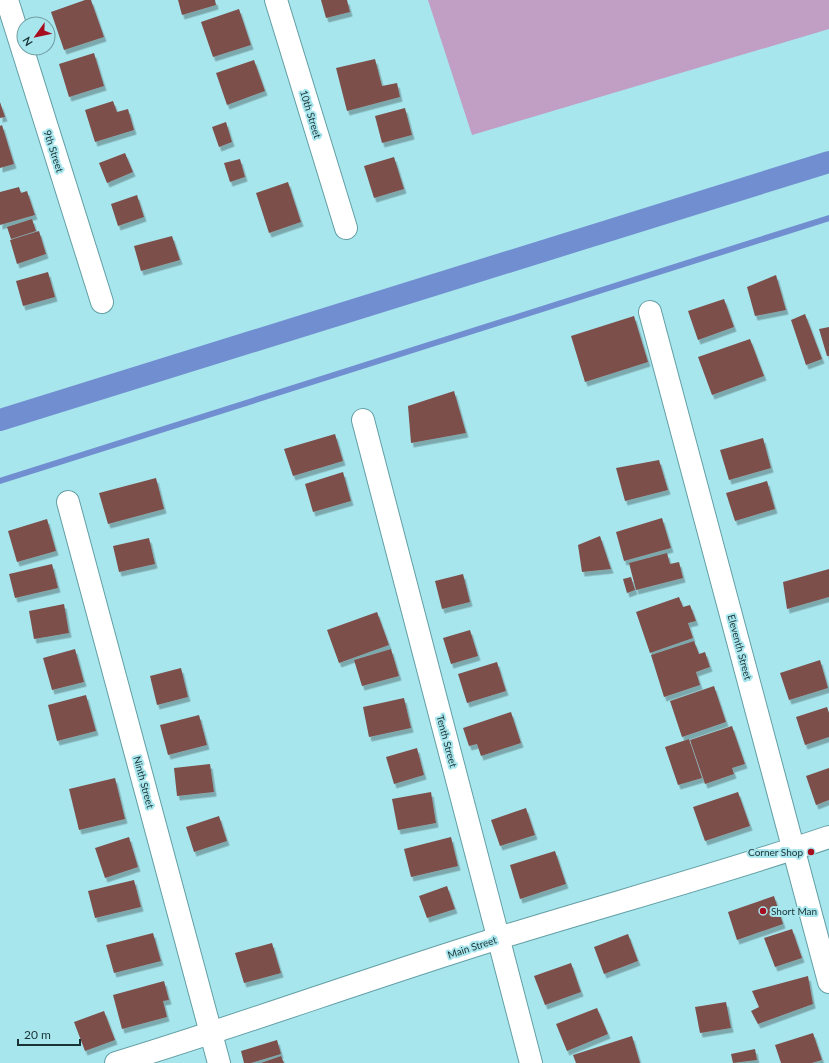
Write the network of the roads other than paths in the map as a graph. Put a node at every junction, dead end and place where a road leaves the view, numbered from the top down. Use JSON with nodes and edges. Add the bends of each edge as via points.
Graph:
{"nodes":[{"id":1,"x":6,"y":0,"type":"edge"},
{"id":2,"x":276,"y":0,"type":"edge"},
{"id":3,"x":346,"y":228,"type":"dead end"},
{"id":4,"x":102,"y":302,"type":"dead end"},
{"id":5,"x":650,"y":312,"type":"dead end"},
{"id":6,"x":363,"y":420,"type":"dead end"},
{"id":7,"x":68,"y":502,"type":"dead end"},
{"id":8,"x":829,"y":837,"type":"edge"},
{"id":9,"x":794,"y":849,"type":"junction"},
{"id":10,"x":498,"y":938,"type":"junction"},
{"id":11,"x":829,"y":982,"type":"edge"},
{"id":12,"x":211,"y":1034,"type":"junction"},
{"id":13,"x":116,"y":1063,"type":"edge"},
{"id":14,"x":219,"y":1063,"type":"edge"},
{"id":15,"x":531,"y":1063,"type":"edge"}],
"edges":[{"from":1,"to":4,"type":"street","name":"9th Street"},
{"from":2,"to":3,"type":"street","name":"10th Street"},
{"from":5,"to":9,"type":"street","name":"Eleventh Street"},
{"from":6,"to":10,"type":"street","name":"Tenth Street"},
{"from":7,"to":12,"type":"street","name":"Ninth Street"},
{"from":8,"to":9,"type":"street","name":"Main Street"},
{"from":9,"to":10,"type":"street","name":"Main Street"},
{"from":9,"to":11,"type":"street","name":"Eleventh Street"},
{"from":10,"to":12,"type":"street","name":"Main Street","via":[[351,985]]},
{"from":10,"to":15,"type":"street","name":"Tenth Street"},
{"from":12,"to":13,"type":"street","name":"Main Street"},
{"from":12,"to":14,"type":"street","name":"Ninth Street"}]}
